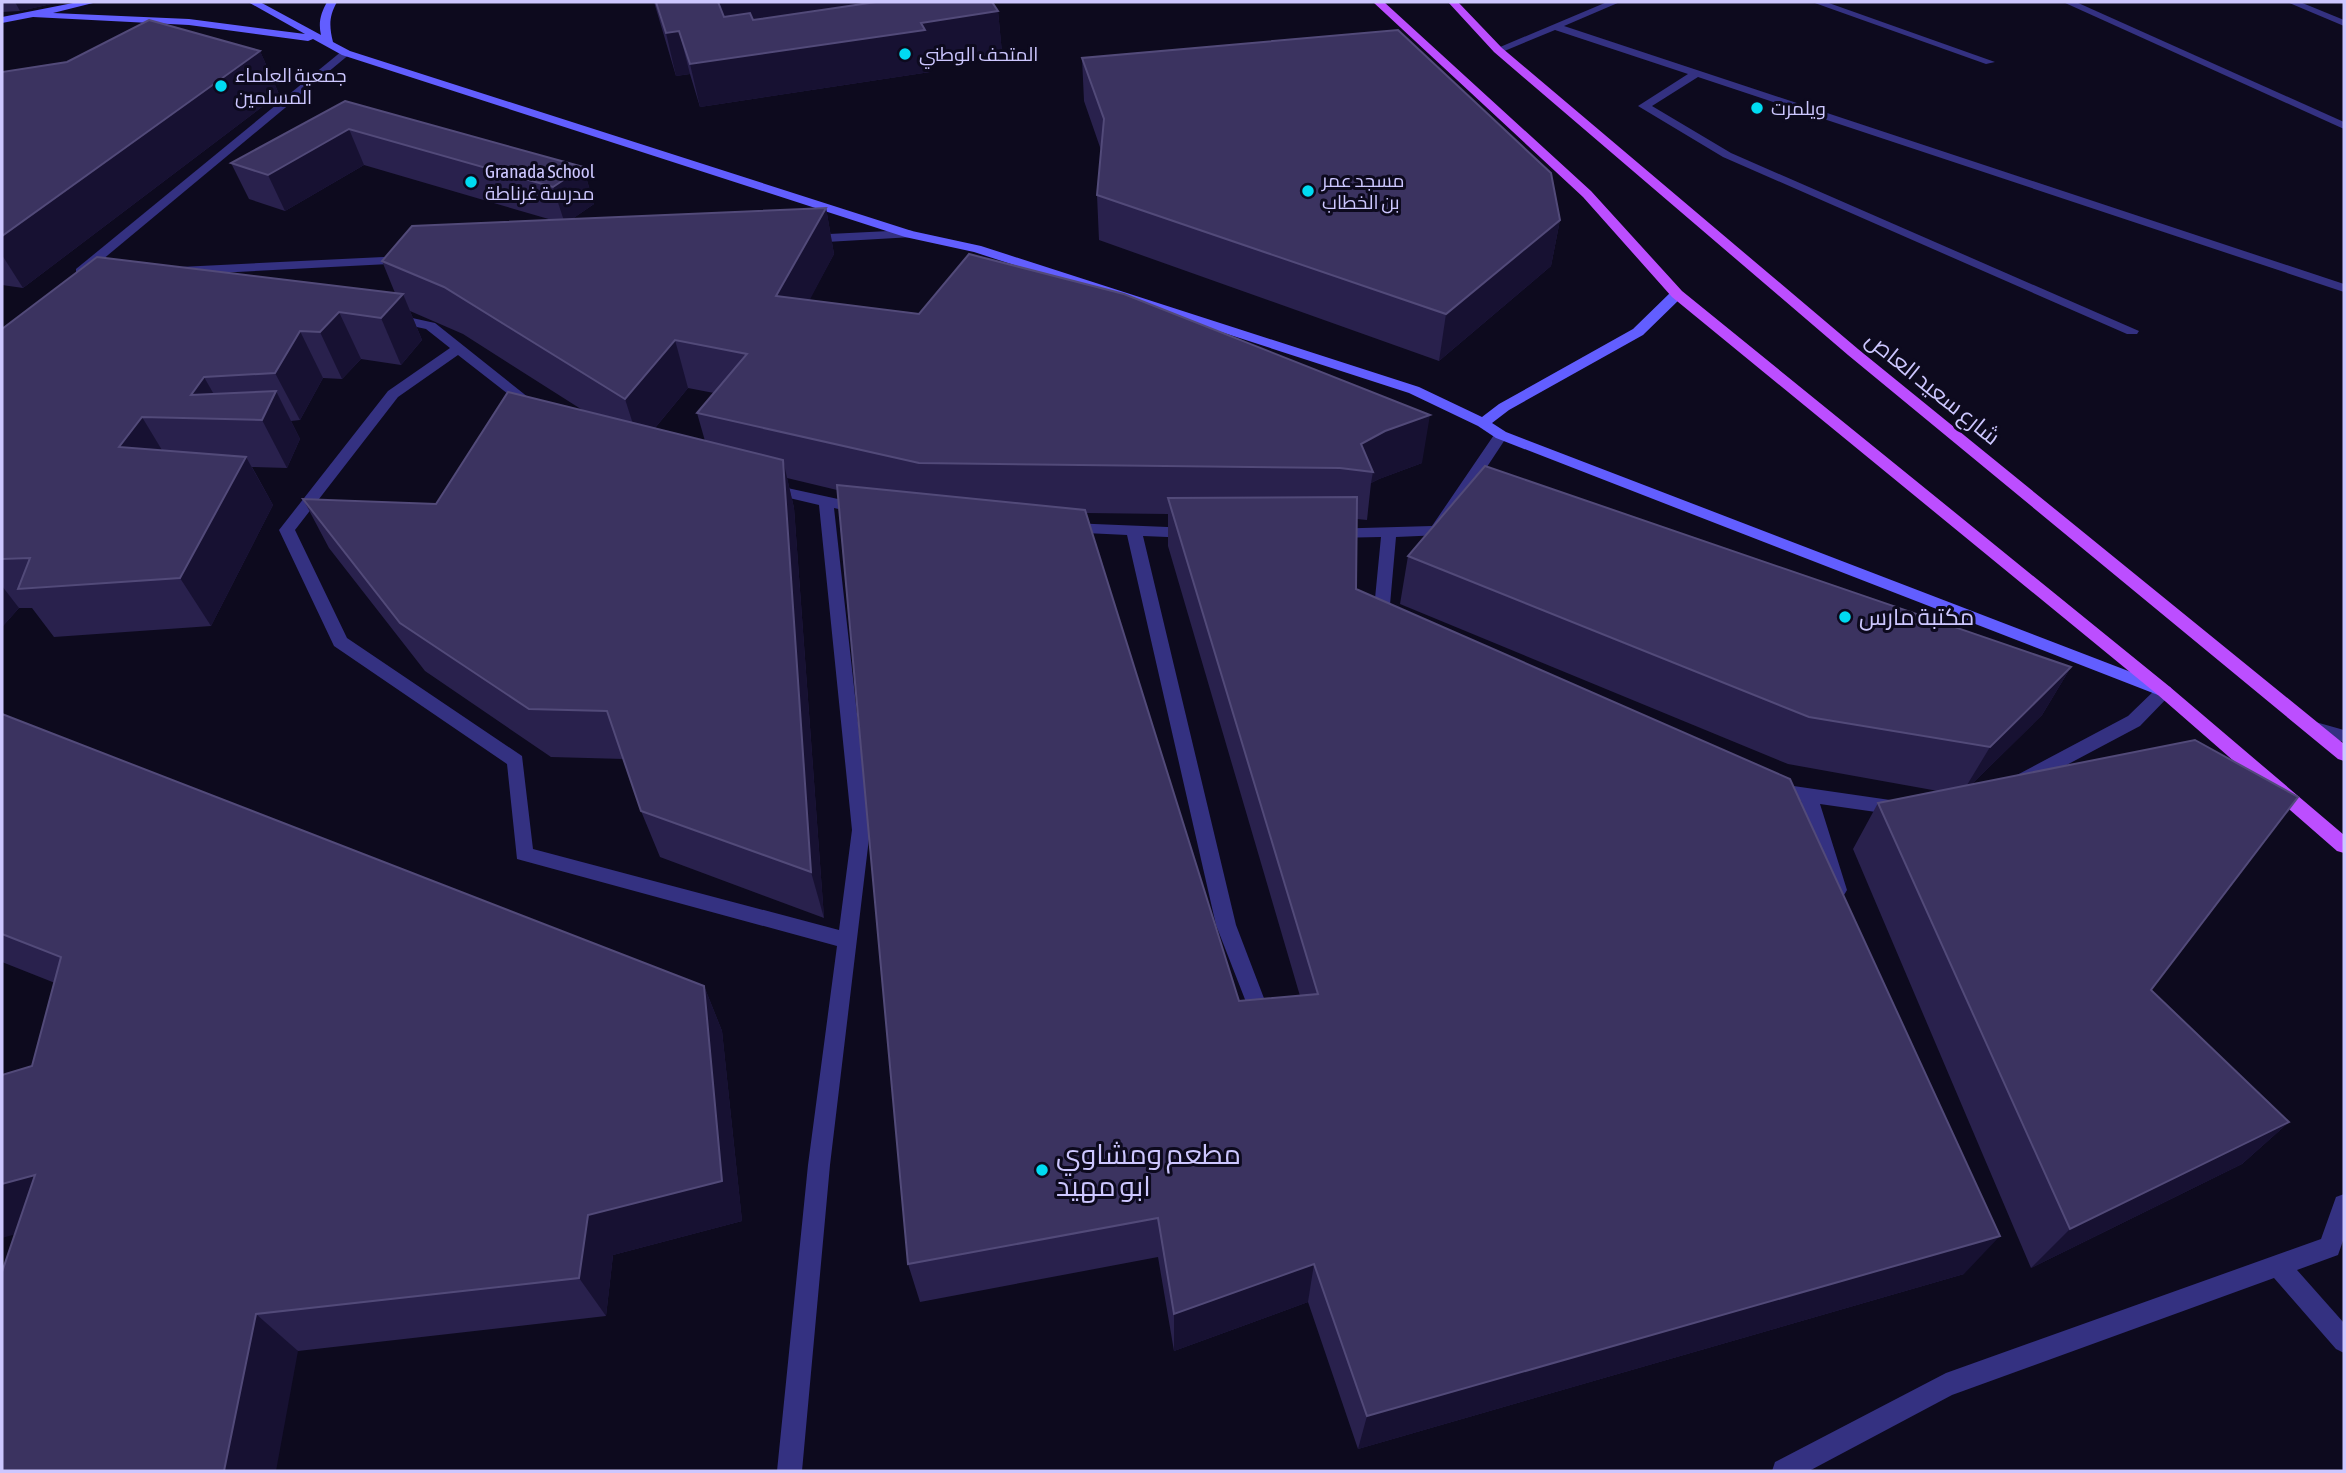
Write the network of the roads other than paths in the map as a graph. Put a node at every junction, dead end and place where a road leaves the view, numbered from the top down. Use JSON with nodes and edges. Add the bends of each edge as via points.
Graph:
{"nodes":[{"id":1,"x":92,"y":2,"type":"edge"},
{"id":2,"x":253,"y":2,"type":"edge"},
{"id":3,"x":332,"y":2,"type":"edge"},
{"id":4,"x":1378,"y":2,"type":"edge"},
{"id":5,"x":1453,"y":2,"type":"edge"},
{"id":6,"x":1615,"y":2,"type":"edge"},
{"id":7,"x":1817,"y":2,"type":"edge"},
{"id":8,"x":2068,"y":2,"type":"edge"},
{"id":9,"x":2292,"y":2,"type":"edge"},
{"id":10,"x":37,"y":15,"type":"junction"},
{"id":11,"x":2,"y":20,"type":"edge"},
{"id":12,"x":2344,"y":23,"type":"edge"},
{"id":13,"x":1556,"y":27,"type":"junction"},
{"id":14,"x":328,"y":41,"type":"junction"},
{"id":15,"x":1498,"y":50,"type":"junction"},
{"id":16,"x":346,"y":53,"type":"junction"},
{"id":17,"x":1990,"y":62,"type":"dead end"},
{"id":18,"x":1696,"y":74,"type":"junction"},
{"id":19,"x":2344,"y":126,"type":"edge"},
{"id":20,"x":909,"y":234,"type":"junction"},
{"id":21,"x":799,"y":240,"type":"edge"},
{"id":22,"x":414,"y":259,"type":"edge"},
{"id":23,"x":208,"y":270,"type":"junction"},
{"id":24,"x":168,"y":271,"type":"edge"},
{"id":25,"x":102,"y":275,"type":"edge"},
{"id":26,"x":247,"y":282,"type":"edge"},
{"id":27,"x":2344,"y":288,"type":"edge"},
{"id":28,"x":1677,"y":294,"type":"junction"},
{"id":29,"x":378,"y":315,"type":"edge"},
{"id":30,"x":2132,"y":331,"type":"dead end"},
{"id":31,"x":457,"y":349,"type":"junction"},
{"id":32,"x":548,"y":418,"type":"edge"},
{"id":33,"x":1483,"y":423,"type":"junction"},
{"id":34,"x":1501,"y":435,"type":"junction"},
{"id":35,"x":750,"y":485,"type":"edge"},
{"id":36,"x":826,"y":501,"type":"junction"},
{"id":37,"x":878,"y":513,"type":"edge"},
{"id":38,"x":1053,"y":527,"type":"edge"},
{"id":39,"x":1134,"y":531,"type":"junction"},
{"id":40,"x":1211,"y":533,"type":"edge"},
{"id":41,"x":1317,"y":533,"type":"edge"},
{"id":42,"x":1389,"y":533,"type":"junction"},
{"id":43,"x":1405,"y":630,"type":"edge"},
{"id":44,"x":2164,"y":691,"type":"junction"},
{"id":45,"x":2312,"y":727,"type":"junction"},
{"id":46,"x":2344,"y":736,"type":"edge"},
{"id":47,"x":2344,"y":754,"type":"edge"},
{"id":48,"x":1754,"y":787,"type":"edge"},
{"id":49,"x":2000,"y":792,"type":"edge"},
{"id":50,"x":1809,"y":796,"type":"junction"},
{"id":51,"x":1912,"y":807,"type":"edge"},
{"id":52,"x":2344,"y":846,"type":"edge"},
{"id":53,"x":1844,"y":914,"type":"edge"},
{"id":54,"x":846,"y":940,"type":"junction"},
{"id":55,"x":1260,"y":1014,"type":"edge"},
{"id":56,"x":2344,"y":1205,"type":"edge"},
{"id":57,"x":2279,"y":1266,"type":"junction"},
{"id":58,"x":2344,"y":1341,"type":"edge"},
{"id":59,"x":790,"y":1471,"type":"edge"},
{"id":60,"x":1784,"y":1471,"type":"edge"}],
"edges":[{"from":1,"to":10,"type":"main road"},
{"from":2,"to":14,"type":"main road"},
{"from":3,"to":14,"type":"main road","via":[[323,27]]},
{"from":4,"to":28,"type":"main road","via":[[1587,194]]},
{"from":5,"to":15,"type":"main road","name":"شارع سعيد العاص"},
{"from":6,"to":13,"type":"street"},
{"from":7,"to":17,"type":"street"},
{"from":8,"to":19,"type":"street"},
{"from":9,"to":12,"type":"street"},
{"from":10,"to":11,"type":"main road"},
{"from":10,"to":14,"type":"main road","via":[[189,22]]},
{"from":13,"to":15,"type":"street"},
{"from":13,"to":18,"type":"street"},
{"from":14,"to":16,"type":"main road"},
{"from":15,"to":45,"type":"main road","name":"شارع سعيد العاص","via":[[1853,352]]},
{"from":16,"to":20,"type":"main road"},
{"from":16,"to":25,"type":"street","via":[[70,280]]},
{"from":18,"to":27,"type":"street"},
{"from":18,"to":30,"type":"street","via":[[1644,106],[1727,155]]},
{"from":20,"to":21,"type":"street"},
{"from":20,"to":33,"type":"main road","via":[[976,249],[1414,390]]},
{"from":22,"to":23,"type":"street"},
{"from":23,"to":24,"type":"street"},
{"from":23,"to":26,"type":"street"},
{"from":28,"to":33,"type":"main road","via":[[1638,332]]},
{"from":28,"to":44,"type":"main road"},
{"from":29,"to":31,"type":"street","via":[[430,326]]},
{"from":31,"to":32,"type":"street"},
{"from":31,"to":54,"type":"street","via":[[393,394],[287,530],[340,642],[516,761],[524,854]]},
{"from":33,"to":34,"type":"main road"},
{"from":34,"to":42,"type":"street","via":[[1437,531]]},
{"from":34,"to":44,"type":"main road"},
{"from":35,"to":36,"type":"street"},
{"from":36,"to":37,"type":"street"},
{"from":36,"to":54,"type":"street","via":[[861,830]]},
{"from":38,"to":39,"type":"street"},
{"from":39,"to":40,"type":"street"},
{"from":39,"to":55,"type":"street","via":[[1226,925]]},
{"from":41,"to":42,"type":"street"},
{"from":42,"to":43,"type":"street","via":[[1381,619]]},
{"from":44,"to":49,"type":"street","via":[[2134,721]]},
{"from":44,"to":52,"type":"main road"},
{"from":45,"to":46,"type":"street"},
{"from":45,"to":47,"type":"main road","name":"شارع سعيد العاص"},
{"from":48,"to":50,"type":"street"},
{"from":50,"to":51,"type":"street","via":[[1886,808]]},
{"from":50,"to":53,"type":"street"},
{"from":54,"to":59,"type":"street"},
{"from":56,"to":57,"type":"street","via":[[2330,1247]]},
{"from":57,"to":58,"type":"street"},
{"from":57,"to":60,"type":"street","via":[[1946,1385]]}]}
